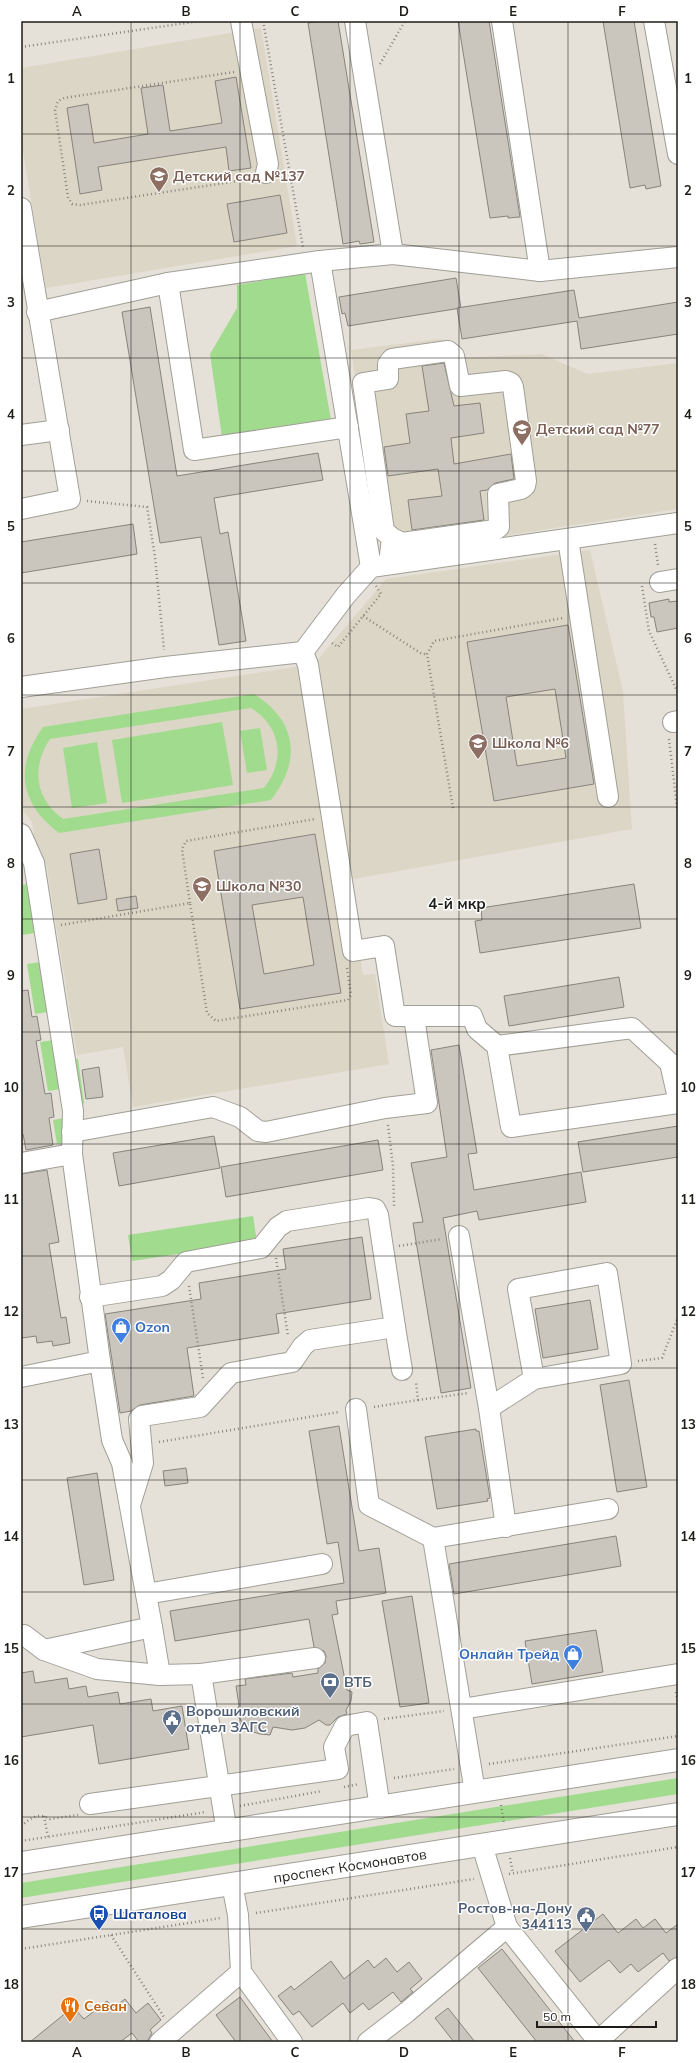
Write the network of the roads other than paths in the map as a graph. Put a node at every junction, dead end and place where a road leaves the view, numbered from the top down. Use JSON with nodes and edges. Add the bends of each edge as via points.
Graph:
{"nodes":[{"id":1,"x":241,"y":21,"type":"edge"},
{"id":2,"x":355,"y":21,"type":"edge"},
{"id":3,"x":502,"y":21,"type":"edge"},
{"id":4,"x":654,"y":21,"type":"edge"},
{"id":5,"x":678,"y":154,"type":"edge"},
{"id":6,"x":266,"y":173,"type":"road end"},
{"id":7,"x":21,"y":208,"type":"edge"},
{"id":8,"x":393,"y":254,"type":"junction"},
{"id":9,"x":678,"y":257,"type":"edge"},
{"id":10,"x":313,"y":262,"type":"junction"},
{"id":11,"x":540,"y":271,"type":"junction"},
{"id":12,"x":168,"y":283,"type":"junction"},
{"id":13,"x":37,"y":312,"type":"junction"},
{"id":14,"x":363,"y":383,"type":"junction"},
{"id":15,"x":341,"y":386,"type":"junction"},
{"id":16,"x":348,"y":427,"type":"junction"},
{"id":17,"x":59,"y":430,"type":"junction"},
{"id":18,"x":21,"y":435,"type":"edge"},
{"id":19,"x":21,"y":509,"type":"edge"},
{"id":20,"x":678,"y":523,"type":"edge"},
{"id":21,"x":392,"y":538,"type":"junction"},
{"id":22,"x":568,"y":538,"type":"junction"},
{"id":23,"x":378,"y":572,"type":"junction"},
{"id":24,"x":303,"y":652,"type":"junction"},
{"id":25,"x":21,"y":687,"type":"edge"},
{"id":26,"x":608,"y":797,"type":"dead end"},
{"id":27,"x":21,"y":834,"type":"edge"},
{"id":28,"x":414,"y":1017,"type":"junction"},
{"id":29,"x":497,"y":1046,"type":"junction"},
{"id":30,"x":678,"y":1098,"type":"edge"},
{"id":31,"x":678,"y":1103,"type":"edge"},
{"id":32,"x":72,"y":1132,"type":"junction"},
{"id":33,"x":72,"y":1154,"type":"junction"},
{"id":34,"x":21,"y":1163,"type":"edge"},
{"id":35,"x":459,"y":1236,"type":"dead end"},
{"id":36,"x":90,"y":1297,"type":"junction"},
{"id":37,"x":395,"y":1327,"type":"junction"},
{"id":38,"x":100,"y":1361,"type":"junction"},
{"id":39,"x":402,"y":1370,"type":"dead end"},
{"id":40,"x":21,"y":1376,"type":"edge"},
{"id":41,"x":534,"y":1378,"type":"junction"},
{"id":42,"x":487,"y":1400,"type":"junction"},
{"id":43,"x":356,"y":1409,"type":"road end"},
{"id":44,"x":130,"y":1505,"type":"junction"},
{"id":45,"x":608,"y":1509,"type":"dead end"},
{"id":46,"x":506,"y":1527,"type":"junction"},
{"id":47,"x":433,"y":1538,"type":"junction"},
{"id":48,"x":322,"y":1564,"type":"dead end"},
{"id":49,"x":146,"y":1594,"type":"junction"},
{"id":50,"x":152,"y":1627,"type":"junction"},
{"id":51,"x":21,"y":1636,"type":"edge"},
{"id":52,"x":44,"y":1650,"type":"junction"},
{"id":53,"x":315,"y":1658,"type":"dead end"},
{"id":54,"x":201,"y":1674,"type":"junction"},
{"id":55,"x":678,"y":1674,"type":"edge"},
{"id":56,"x":160,"y":1675,"type":"junction"},
{"id":57,"x":462,"y":1709,"type":"junction"},
{"id":58,"x":678,"y":1760,"type":"edge"},
{"id":59,"x":219,"y":1785,"type":"junction"},
{"id":60,"x":475,"y":1792,"type":"junction"},
{"id":61,"x":90,"y":1804,"type":"road end"},
{"id":62,"x":380,"y":1808,"type":"junction"},
{"id":63,"x":678,"y":1814,"type":"edge"},
{"id":64,"x":227,"y":1832,"type":"junction"},
{"id":65,"x":482,"y":1845,"type":"junction"},
{"id":66,"x":21,"y":1863,"type":"edge"},
{"id":67,"x":232,"y":1884,"type":"junction"},
{"id":68,"x":21,"y":1917,"type":"edge"},
{"id":69,"x":507,"y":1927,"type":"junction"},
{"id":70,"x":678,"y":1968,"type":"edge"},
{"id":71,"x":241,"y":1972,"type":"junction"},
{"id":72,"x":169,"y":2033,"type":"edge"},
{"id":73,"x":598,"y":2041,"type":"edge"},
{"id":74,"x":292,"y":2042,"type":"edge"},
{"id":75,"x":368,"y":2042,"type":"edge"}],
"edges":[{"from":1,"to":6,"type":"lane","via":[[268,164]]},
{"from":2,"to":8,"type":"lane"},
{"from":3,"to":11,"type":"lane"},
{"from":4,"to":5,"type":"lane"},
{"from":7,"to":13,"type":"lane"},
{"from":8,"to":10,"type":"lane"},
{"from":8,"to":11,"type":"lane"},
{"from":9,"to":11,"type":"lane"},
{"from":10,"to":12,"type":"lane"},
{"from":10,"to":15,"type":"lane"},
{"from":12,"to":13,"type":"lane"},
{"from":12,"to":16,"type":"lane","via":[[194,450]]},
{"from":13,"to":17,"type":"lane"},
{"from":14,"to":15,"type":"lane"},
{"from":14,"to":21,"type":"lane","via":[[384,531]]},
{"from":14,"to":21,"type":"lane","via":[[388,379],[388,364],[392,359],[448,351],[454,356],[460,386],[506,381],[511,382],[513,387],[526,481],[521,489],[498,494],[499,527],[495,530],[402,543]]},
{"from":15,"to":16,"type":"lane"},
{"from":16,"to":23,"type":"lane"},
{"from":17,"to":18,"type":"lane"},
{"from":17,"to":19,"type":"lane","via":[[70,499]]},
{"from":20,"to":22,"type":"lane"},
{"from":21,"to":23,"type":"lane"},
{"from":22,"to":23,"type":"lane"},
{"from":22,"to":26,"type":"lane"},
{"from":23,"to":24,"type":"lane","via":[[346,595]]},
{"from":24,"to":25,"type":"lane","via":[[165,667]]},
{"from":24,"to":28,"type":"lane","via":[[308,665],[353,951],[384,946],[395,1016]]},
{"from":27,"to":32,"type":"lane","via":[[34,863],[74,1111]]},
{"from":28,"to":29,"type":"lane","via":[[472,1016],[477,1029]]},
{"from":28,"to":32,"type":"lane","via":[[427,1103],[386,1108],[266,1132],[251,1128],[240,1117],[213,1108]]},
{"from":29,"to":30,"type":"lane","via":[[632,1028],[670,1063]]},
{"from":29,"to":31,"type":"lane","via":[[511,1127]]},
{"from":32,"to":33,"type":"lane"},
{"from":33,"to":34,"type":"lane"},
{"from":33,"to":36,"type":"lane"},
{"from":35,"to":42,"type":"lane"},
{"from":36,"to":37,"type":"lane","via":[[162,1286],[171,1280],[186,1262],[255,1250],[265,1244],[282,1223],[287,1221],[369,1208],[375,1209],[378,1215]]},
{"from":36,"to":38,"type":"lane","via":[[98,1324]]},
{"from":37,"to":39,"type":"lane"},
{"from":37,"to":44,"type":"lane","via":[[310,1340],[292,1362],[231,1373],[200,1407],[142,1416],[139,1419],[144,1463]]},
{"from":38,"to":40,"type":"lane"},
{"from":38,"to":44,"type":"lane","via":[[112,1440],[122,1463]]},
{"from":41,"to":41,"type":"lane","via":[[518,1288],[607,1273],[621,1364]]},
{"from":41,"to":42,"type":"lane"},
{"from":42,"to":46,"type":"lane"},
{"from":43,"to":47,"type":"lane","via":[[369,1505]]},
{"from":44,"to":49,"type":"lane"},
{"from":45,"to":46,"type":"lane"},
{"from":46,"to":47,"type":"lane"},
{"from":47,"to":57,"type":"lane"},
{"from":48,"to":49,"type":"lane"},
{"from":49,"to":50,"type":"lane"},
{"from":50,"to":52,"type":"lane"},
{"from":50,"to":56,"type":"lane"},
{"from":51,"to":52,"type":"lane","via":[[24,1635]]},
{"from":52,"to":56,"type":"lane","via":[[97,1669]]},
{"from":53,"to":54,"type":"lane"},
{"from":54,"to":56,"type":"lane"},
{"from":54,"to":59,"type":"lane"},
{"from":55,"to":57,"type":"lane"},
{"from":57,"to":60,"type":"lane"},
{"from":58,"to":60,"type":"main road"},
{"from":59,"to":61,"type":"lane"},
{"from":59,"to":62,"type":"lane","via":[[338,1769],[334,1747],[345,1726],[367,1722]]},
{"from":59,"to":64,"type":"lane"},
{"from":60,"to":62,"type":"main road"},
{"from":62,"to":64,"type":"main road"},
{"from":63,"to":65,"type":"main road","name":"проспект Космонавтов"},
{"from":64,"to":66,"type":"main road"},
{"from":65,"to":67,"type":"main road","name":"проспект Космонавтов"},
{"from":65,"to":69,"type":"lane"},
{"from":67,"to":68,"type":"main road","name":"проспект Космонавтов"},
{"from":67,"to":71,"type":"lane","via":[[238,1915]]},
{"from":69,"to":73,"type":"lane"},
{"from":69,"to":75,"type":"lane"},
{"from":70,"to":73,"type":"lane"},
{"from":71,"to":72,"type":"lane"},
{"from":71,"to":74,"type":"lane"}]}
